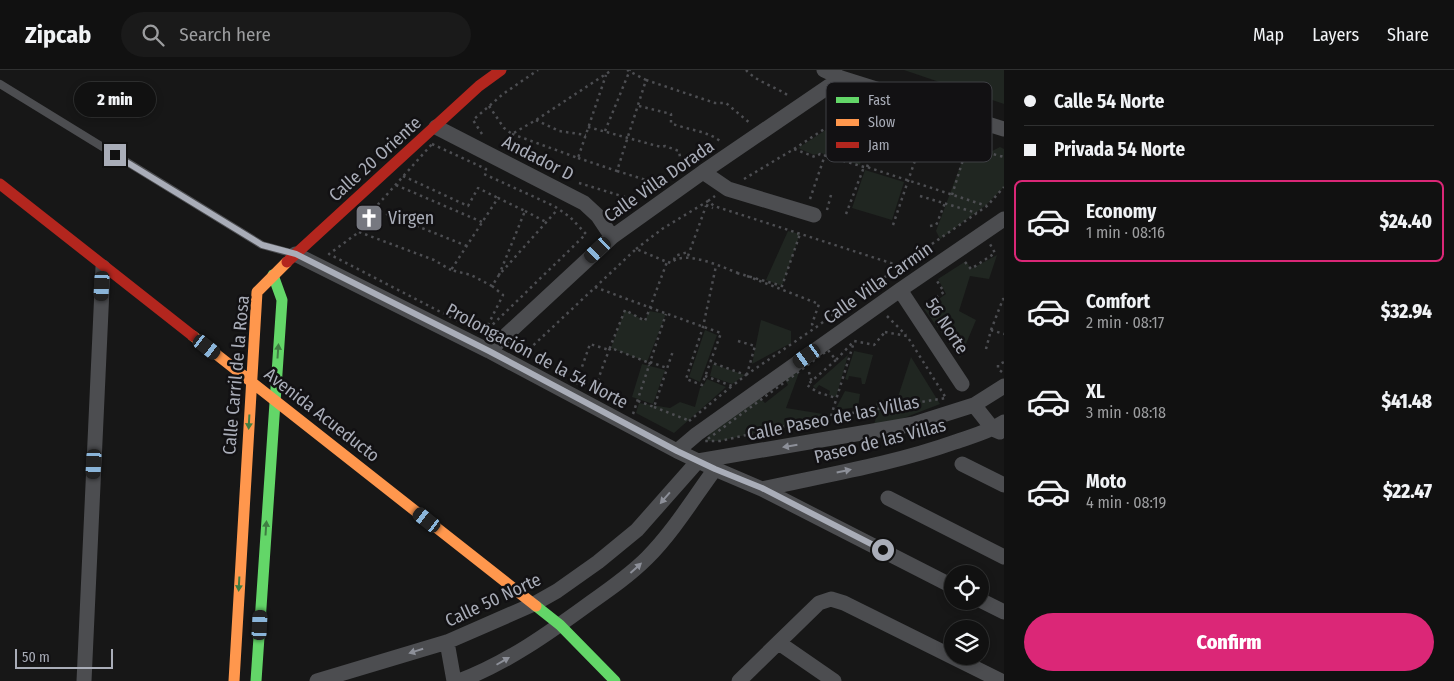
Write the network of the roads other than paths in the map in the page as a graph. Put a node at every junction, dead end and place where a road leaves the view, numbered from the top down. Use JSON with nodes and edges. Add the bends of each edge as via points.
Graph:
{"nodes":[{"id":1,"x":501,"y":70,"type":"edge"},
{"id":2,"x":824,"y":70,"type":"edge"},
{"id":3,"x":842,"y":78,"type":"junction"},
{"id":4,"x":836,"y":82,"type":"edge"},
{"id":5,"x":855,"y":82,"type":"edge"},
{"id":6,"x":0,"y":84,"type":"edge"},
{"id":7,"x":826,"y":88,"type":"edge"},
{"id":8,"x":992,"y":125,"type":"edge"},
{"id":9,"x":436,"y":127,"type":"junction"},
{"id":10,"x":1004,"y":129,"type":"edge"},
{"id":11,"x":700,"y":169,"type":"junction"},
{"id":12,"x":0,"y":184,"type":"edge"},
{"id":13,"x":811,"y":211,"type":"road end"},
{"id":14,"x":1004,"y":219,"type":"edge"},
{"id":15,"x":612,"y":237,"type":"junction"},
{"id":16,"x":296,"y":254,"type":"junction"},
{"id":17,"x":103,"y":267,"type":"junction"},
{"id":18,"x":273,"y":275,"type":"junction"},
{"id":19,"x":900,"y":290,"type":"junction"},
{"id":20,"x":489,"y":351,"type":"junction"},
{"id":21,"x":1001,"y":377,"type":"edge"},
{"id":22,"x":251,"y":382,"type":"junction"},
{"id":23,"x":962,"y":384,"type":"dead end"},
{"id":24,"x":274,"y":400,"type":"junction"},
{"id":25,"x":974,"y":405,"type":"junction"},
{"id":26,"x":1000,"y":428,"type":"edge"},
{"id":27,"x":677,"y":451,"type":"junction"},
{"id":28,"x":698,"y":461,"type":"junction"},
{"id":29,"x":962,"y":464,"type":"dead end"},
{"id":30,"x":715,"y":469,"type":"junction"},
{"id":31,"x":1004,"y":485,"type":"edge"},
{"id":32,"x":762,"y":488,"type":"junction"},
{"id":33,"x":888,"y":498,"type":"dead end"},
{"id":34,"x":1004,"y":558,"type":"edge"},
{"id":35,"x":944,"y":582,"type":"edge"},
{"id":36,"x":534,"y":604,"type":"junction"},
{"id":37,"x":989,"y":604,"type":"edge"},
{"id":38,"x":1004,"y":612,"type":"edge"},
{"id":39,"x":560,"y":625,"type":"junction"},
{"id":40,"x":447,"y":642,"type":"junction"},
{"id":41,"x":779,"y":643,"type":"junction"},
{"id":42,"x":84,"y":681,"type":"edge"},
{"id":43,"x":234,"y":681,"type":"edge"},
{"id":44,"x":256,"y":681,"type":"edge"},
{"id":45,"x":317,"y":681,"type":"edge"},
{"id":46,"x":454,"y":681,"type":"edge"},
{"id":47,"x":459,"y":681,"type":"edge"},
{"id":48,"x":615,"y":681,"type":"edge"},
{"id":49,"x":739,"y":681,"type":"edge"},
{"id":50,"x":834,"y":681,"type":"edge"},
{"id":51,"x":1001,"y":681,"type":"edge"}],
"edges":[{"from":1,"to":9,"type":"main road","name":"Calle 20 Oriente"},
{"from":2,"to":3,"type":"street"},
{"from":3,"to":4,"type":"street","name":"Calle Villa Dorada"},
{"from":3,"to":5,"type":"street"},
{"from":6,"to":16,"type":"lane","via":[[262,245]]},
{"from":7,"to":11,"type":"street","name":"Calle Villa Dorada"},
{"from":8,"to":10,"type":"street"},
{"from":9,"to":15,"type":"street","name":"Andador D","via":[[584,203],[598,216]]},
{"from":9,"to":16,"type":"main road","name":"Calle 20 Oriente"},
{"from":11,"to":13,"type":"street","via":[[728,189]]},
{"from":11,"to":15,"type":"street","name":"Calle Villa Dorada"},
{"from":12,"to":17,"type":"main road","name":"Avenida Acueducto"},
{"from":14,"to":19,"type":"street","name":"Calle Villa Carmín"},
{"from":15,"to":20,"type":"street","name":"Calle Villa Dorada"},
{"from":16,"to":18,"type":"main road","name":"Calle 20 Oriente"},
{"from":16,"to":20,"type":"street","name":"Prolongación de la 54 Norte"},
{"from":17,"to":22,"type":"main road","name":"Avenida Acueducto"},
{"from":17,"to":42,"type":"street"},
{"from":18,"to":22,"type":"main road","name":"Calle Carril de la Rosa","via":[[257,292]]},
{"from":24,"to":18,"type":"main road","name":"Calle Carril de la Rosa","one_way":true,"via":[[282,300]]},
{"from":19,"to":23,"type":"street","name":"56 Norte"},
{"from":19,"to":27,"type":"street","name":"Calle Villa Carmín"},
{"from":20,"to":27,"type":"street","name":"Prolongación de la 54 Norte"},
{"from":21,"to":25,"type":"street"},
{"from":22,"to":24,"type":"main road","name":"Avenida Acueducto"},
{"from":22,"to":43,"type":"main road","name":"Calle Carril de la Rosa","one_way":true},
{"from":24,"to":36,"type":"main road","name":"Avenida Acueducto"},
{"from":44,"to":24,"type":"main road","name":"Calle Carril de la Rosa","one_way":true},
{"from":25,"to":26,"type":"street"},
{"from":25,"to":28,"type":"street","name":"Calle Paseo de las Villas","one_way":true,"via":[[914,424]]},
{"from":32,"to":26,"type":"street","name":"Paseo de las Villas","one_way":true,"via":[[884,463]]},
{"from":27,"to":28,"type":"street","name":"Prolongación de la 54 Norte"},
{"from":28,"to":30,"type":"street","name":"Prolongación de la 54 Norte"},
{"from":28,"to":36,"type":"street","name":"Calle 50 Norte","one_way":true,"via":[[637,530],[598,562]]},
{"from":29,"to":31,"type":"street"},
{"from":30,"to":32,"type":"street","name":"Prolongación de la 54 Norte"},
{"from":39,"to":30,"type":"street","one_way":true,"via":[[623,580],[647,558]]},
{"from":32,"to":35,"type":"street","name":"Prolongación de la 54 Norte"},
{"from":33,"to":34,"type":"street"},
{"from":36,"to":39,"type":"main road","name":"Avenida Acueducto"},
{"from":36,"to":40,"type":"street","name":"Calle 50 Norte"},
{"from":37,"to":38,"type":"street"},
{"from":47,"to":39,"type":"street","one_way":true,"via":[[484,672]]},
{"from":39,"to":48,"type":"main road","name":"Avenida Acueducto"},
{"from":40,"to":45,"type":"street","name":"Calle 50 Norte","one_way":true},
{"from":40,"to":46,"type":"street"},
{"from":41,"to":49,"type":"street"},
{"from":41,"to":50,"type":"street"},
{"from":41,"to":51,"type":"street","via":[[819,603],[831,599]]}]}
